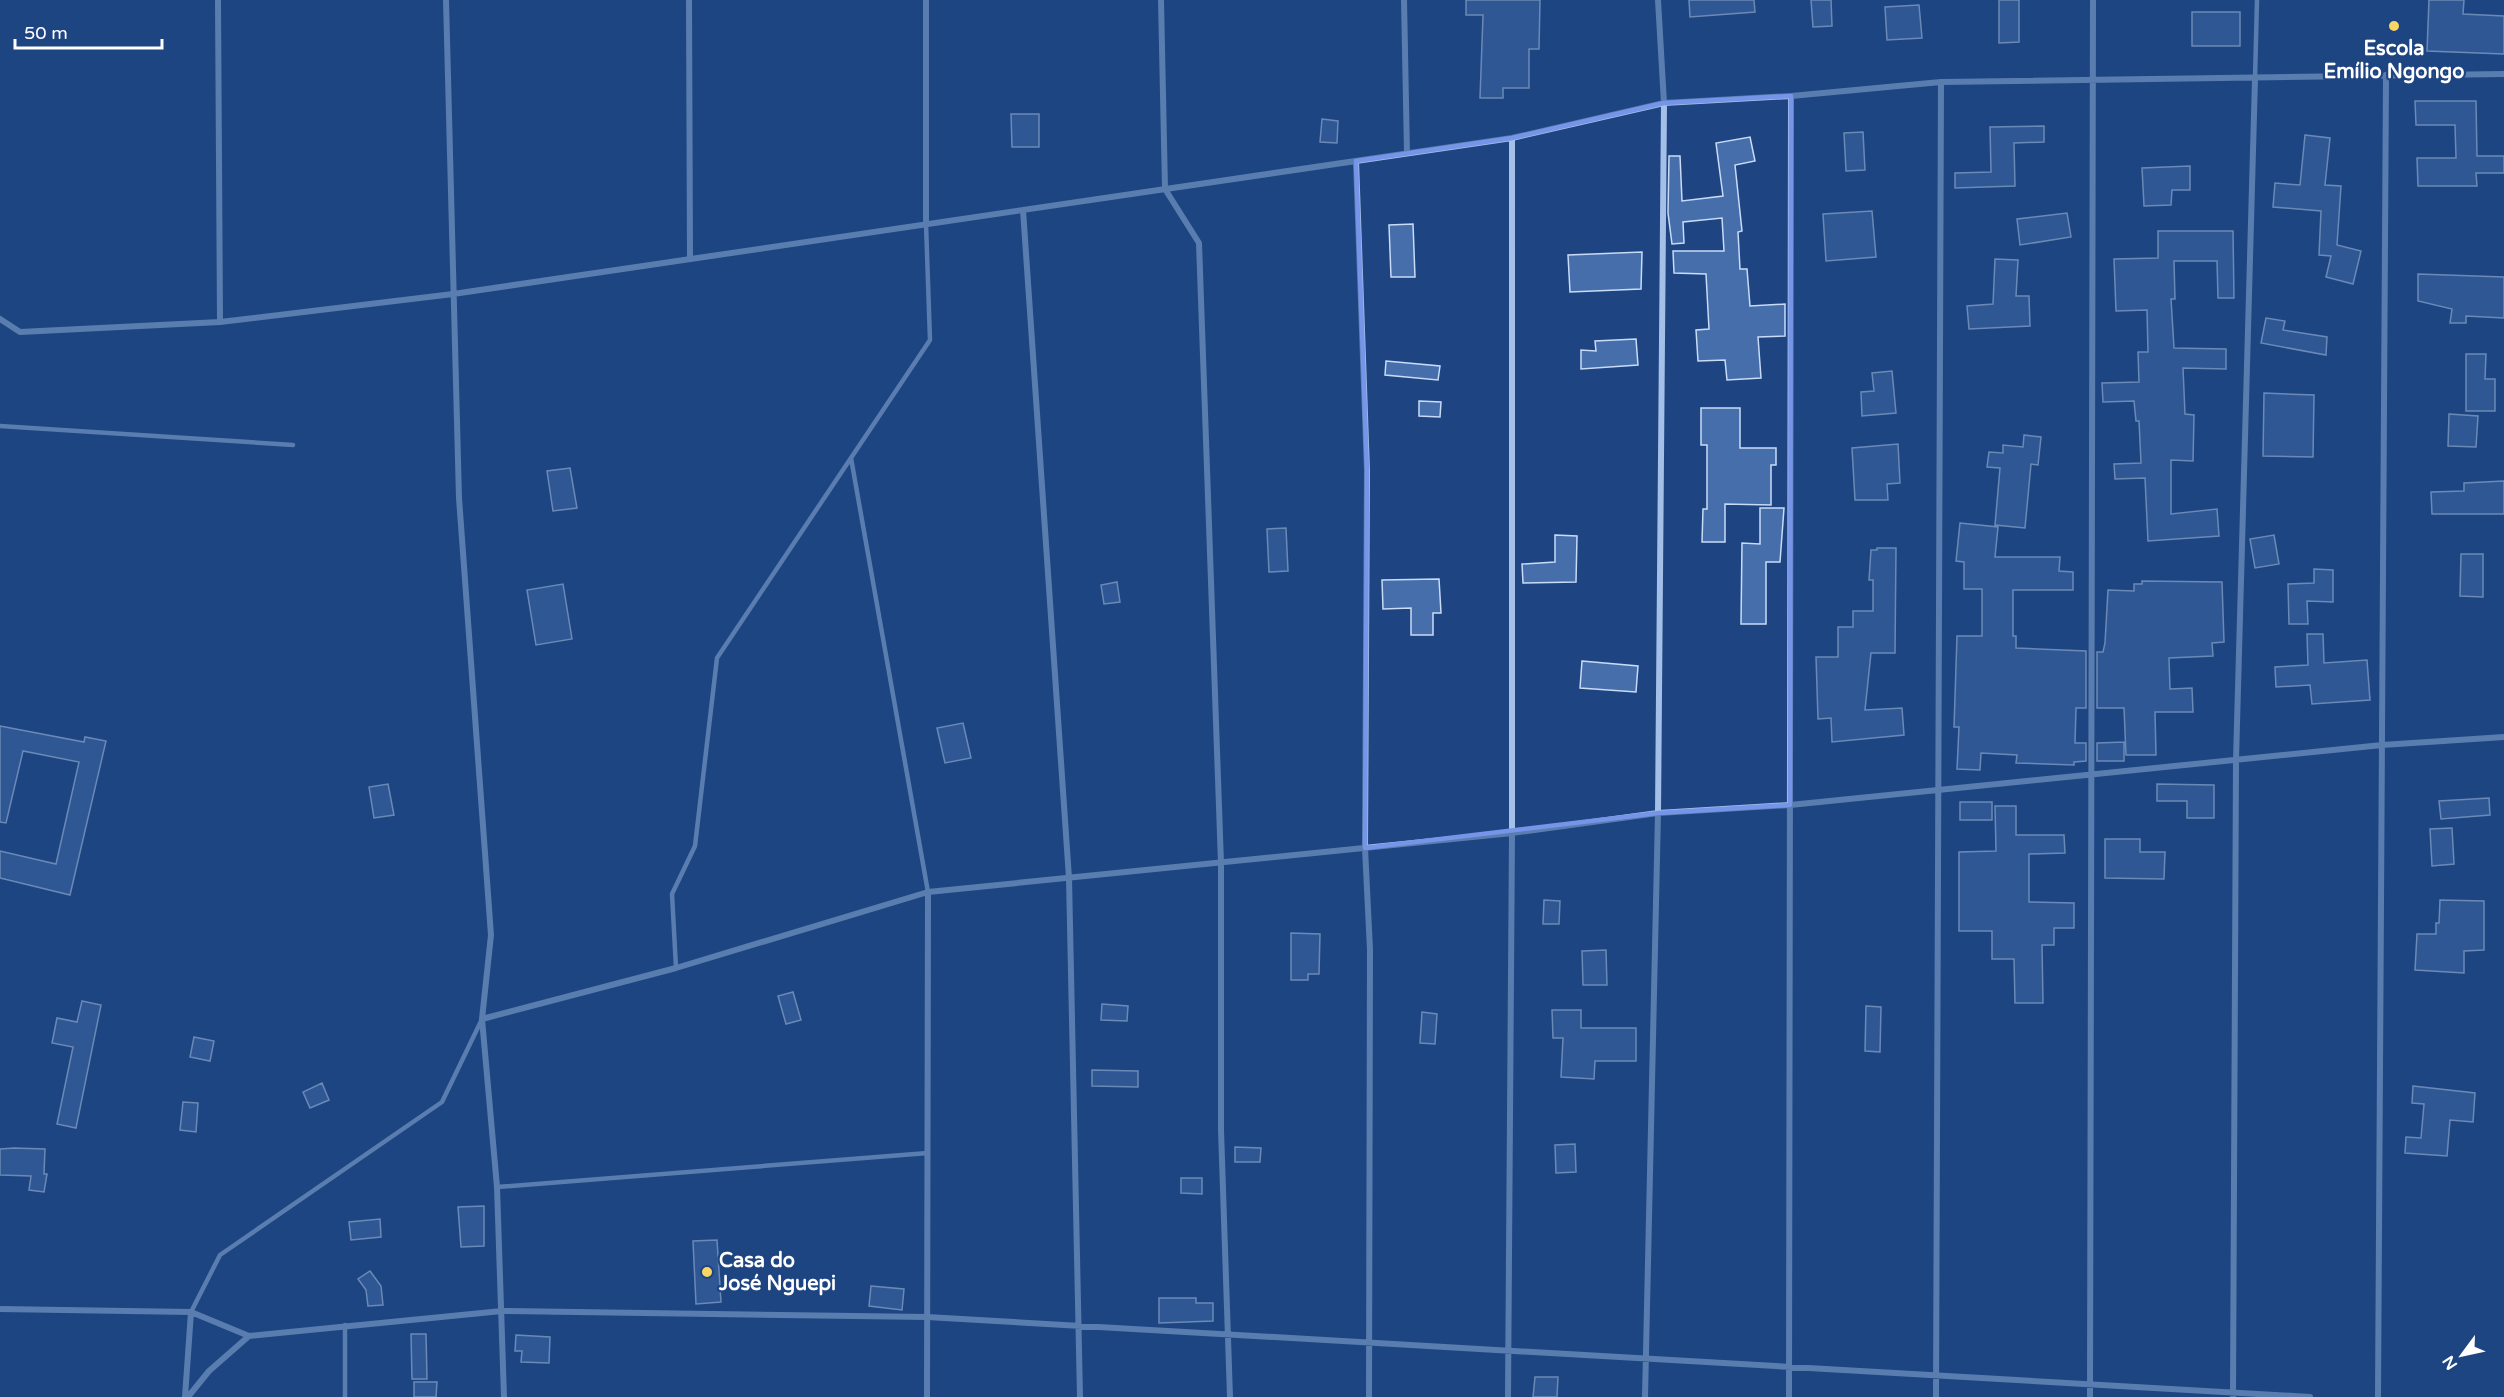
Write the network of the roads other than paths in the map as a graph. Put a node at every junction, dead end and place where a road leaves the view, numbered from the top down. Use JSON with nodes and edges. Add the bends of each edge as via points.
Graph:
{"nodes":[{"id":1,"x":218,"y":0,"type":"edge"},
{"id":2,"x":446,"y":0,"type":"edge"},
{"id":3,"x":689,"y":0,"type":"edge"},
{"id":4,"x":926,"y":0,"type":"edge"},
{"id":5,"x":1161,"y":0,"type":"edge"},
{"id":6,"x":1404,"y":0,"type":"edge"},
{"id":7,"x":1658,"y":0,"type":"edge"},
{"id":8,"x":2093,"y":0,"type":"edge"},
{"id":9,"x":2257,"y":0,"type":"edge"},
{"id":10,"x":2504,"y":74,"type":"edge"},
{"id":11,"x":2386,"y":75,"type":"junction"},
{"id":12,"x":2092,"y":78,"type":"junction"},
{"id":13,"x":2255,"y":79,"type":"junction"},
{"id":14,"x":1941,"y":82,"type":"junction"},
{"id":15,"x":1791,"y":96,"type":"junction"},
{"id":16,"x":1664,"y":103,"type":"junction"},
{"id":17,"x":1512,"y":138,"type":"junction"},
{"id":18,"x":1407,"y":153,"type":"junction"},
{"id":19,"x":1356,"y":161,"type":"junction"},
{"id":20,"x":1165,"y":189,"type":"junction"},
{"id":21,"x":1023,"y":210,"type":"junction"},
{"id":22,"x":926,"y":224,"type":"junction"},
{"id":23,"x":690,"y":259,"type":"junction"},
{"id":24,"x":453,"y":294,"type":"junction"},
{"id":25,"x":0,"y":319,"type":"edge"},
{"id":26,"x":220,"y":322,"type":"junction"},
{"id":27,"x":0,"y":426,"type":"edge"},
{"id":28,"x":293,"y":445,"type":"dead end"},
{"id":29,"x":851,"y":457,"type":"junction"},
{"id":30,"x":2504,"y":737,"type":"edge"},
{"id":31,"x":2382,"y":745,"type":"junction"},
{"id":32,"x":2236,"y":760,"type":"junction"},
{"id":33,"x":2091,"y":774,"type":"junction"},
{"id":34,"x":1939,"y":790,"type":"junction"},
{"id":35,"x":1790,"y":805,"type":"junction"},
{"id":36,"x":1658,"y":813,"type":"junction"},
{"id":37,"x":1512,"y":833,"type":"junction"},
{"id":38,"x":1365,"y":848,"type":"junction"},
{"id":39,"x":1221,"y":863,"type":"junction"},
{"id":40,"x":1069,"y":878,"type":"junction"},
{"id":41,"x":928,"y":892,"type":"junction"},
{"id":42,"x":676,"y":969,"type":"junction"},
{"id":43,"x":482,"y":1019,"type":"junction"},
{"id":44,"x":928,"y":1153,"type":"junction"},
{"id":45,"x":497,"y":1187,"type":"junction"},
{"id":46,"x":0,"y":1310,"type":"edge"},
{"id":47,"x":502,"y":1311,"type":"junction"},
{"id":48,"x":191,"y":1312,"type":"junction"},
{"id":49,"x":927,"y":1317,"type":"junction"},
{"id":50,"x":345,"y":1325,"type":"junction"},
{"id":51,"x":1080,"y":1325,"type":"junction"},
{"id":52,"x":1228,"y":1334,"type":"junction"},
{"id":53,"x":249,"y":1336,"type":"junction"},
{"id":54,"x":1370,"y":1342,"type":"junction"},
{"id":55,"x":1507,"y":1350,"type":"junction"},
{"id":56,"x":1645,"y":1357,"type":"junction"},
{"id":57,"x":1790,"y":1367,"type":"junction"},
{"id":58,"x":1936,"y":1375,"type":"junction"},
{"id":59,"x":2090,"y":1384,"type":"junction"},
{"id":60,"x":2233,"y":1395,"type":"edge"},
{"id":61,"x":186,"y":1397,"type":"edge"},
{"id":62,"x":345,"y":1397,"type":"edge"},
{"id":63,"x":504,"y":1397,"type":"edge"},
{"id":64,"x":927,"y":1397,"type":"edge"},
{"id":65,"x":1080,"y":1397,"type":"edge"},
{"id":66,"x":1230,"y":1397,"type":"edge"},
{"id":67,"x":1369,"y":1397,"type":"edge"},
{"id":68,"x":1508,"y":1397,"type":"edge"},
{"id":69,"x":1645,"y":1397,"type":"edge"},
{"id":70,"x":1790,"y":1397,"type":"edge"},
{"id":71,"x":1936,"y":1397,"type":"edge"},
{"id":72,"x":2090,"y":1397,"type":"edge"},
{"id":73,"x":2310,"y":1397,"type":"edge"},
{"id":74,"x":2378,"y":1397,"type":"edge"}],
"edges":[{"from":1,"to":26,"type":"street"},
{"from":2,"to":24,"type":"street"},
{"from":3,"to":23,"type":"street"},
{"from":4,"to":22,"type":"street"},
{"from":5,"to":20,"type":"street"},
{"from":6,"to":18,"type":"street"},
{"from":7,"to":16,"type":"street"},
{"from":8,"to":12,"type":"street"},
{"from":9,"to":13,"type":"lane"},
{"from":10,"to":11,"type":"street"},
{"from":11,"to":13,"type":"street"},
{"from":11,"to":31,"type":"street"},
{"from":12,"to":13,"type":"street"},
{"from":12,"to":14,"type":"street"},
{"from":12,"to":33,"type":"street"},
{"from":13,"to":32,"type":"street"},
{"from":14,"to":15,"type":"street"},
{"from":14,"to":34,"type":"street"},
{"from":15,"to":16,"type":"street"},
{"from":15,"to":35,"type":"street"},
{"from":16,"to":17,"type":"street"},
{"from":16,"to":36,"type":"street"},
{"from":17,"to":18,"type":"street"},
{"from":17,"to":37,"type":"street"},
{"from":18,"to":19,"type":"street"},
{"from":19,"to":20,"type":"street"},
{"from":19,"to":38,"type":"street","via":[[1367,471]]},
{"from":20,"to":21,"type":"street"},
{"from":20,"to":39,"type":"street","via":[[1199,243]]},
{"from":21,"to":22,"type":"street"},
{"from":21,"to":40,"type":"street"},
{"from":22,"to":23,"type":"street"},
{"from":22,"to":29,"type":"lane","via":[[930,340]]},
{"from":23,"to":24,"type":"street"},
{"from":24,"to":26,"type":"street"},
{"from":24,"to":43,"type":"street","via":[[459,498],[491,935]]},
{"from":25,"to":26,"type":"street","via":[[20,332]]},
{"from":27,"to":28,"type":"lane"},
{"from":29,"to":41,"type":"lane"},
{"from":29,"to":42,"type":"lane","via":[[717,658],[694,846],[672,894]]},
{"from":30,"to":31,"type":"street"},
{"from":31,"to":32,"type":"street"},
{"from":31,"to":74,"type":"street"},
{"from":32,"to":33,"type":"street"},
{"from":32,"to":60,"type":"street"},
{"from":33,"to":34,"type":"street"},
{"from":33,"to":59,"type":"street"},
{"from":34,"to":35,"type":"street"},
{"from":34,"to":58,"type":"street"},
{"from":35,"to":36,"type":"street"},
{"from":35,"to":57,"type":"street"},
{"from":36,"to":37,"type":"street"},
{"from":36,"to":56,"type":"street"},
{"from":37,"to":38,"type":"street"},
{"from":37,"to":55,"type":"street"},
{"from":38,"to":39,"type":"street"},
{"from":38,"to":54,"type":"street","via":[[1370,950]]},
{"from":39,"to":40,"type":"street"},
{"from":39,"to":52,"type":"street","via":[[1221,1130]]},
{"from":40,"to":41,"type":"street"},
{"from":40,"to":51,"type":"street"},
{"from":41,"to":42,"type":"street"},
{"from":41,"to":44,"type":"street"},
{"from":42,"to":43,"type":"street"},
{"from":43,"to":45,"type":"street"},
{"from":43,"to":48,"type":"lane","via":[[442,1102],[220,1255]]},
{"from":44,"to":45,"type":"lane"},
{"from":44,"to":49,"type":"street"},
{"from":45,"to":47,"type":"street"},
{"from":46,"to":48,"type":"street"},
{"from":47,"to":49,"type":"street"},
{"from":47,"to":50,"type":"street"},
{"from":47,"to":63,"type":"street"},
{"from":48,"to":53,"type":"street"},
{"from":48,"to":61,"type":"street"},
{"from":49,"to":51,"type":"street"},
{"from":49,"to":64,"type":"street"},
{"from":50,"to":53,"type":"street"},
{"from":50,"to":62,"type":"lane"},
{"from":51,"to":52,"type":"street"},
{"from":51,"to":65,"type":"street"},
{"from":52,"to":54,"type":"street"},
{"from":52,"to":66,"type":"street"},
{"from":53,"to":61,"type":"street"},
{"from":54,"to":55,"type":"street"},
{"from":54,"to":67,"type":"street"},
{"from":55,"to":56,"type":"street"},
{"from":55,"to":68,"type":"street"},
{"from":56,"to":57,"type":"street"},
{"from":56,"to":69,"type":"street"},
{"from":57,"to":58,"type":"street"},
{"from":57,"to":70,"type":"street"},
{"from":58,"to":59,"type":"street"},
{"from":58,"to":71,"type":"street"},
{"from":59,"to":60,"type":"street"},
{"from":59,"to":72,"type":"street"},
{"from":60,"to":73,"type":"street"}]}
